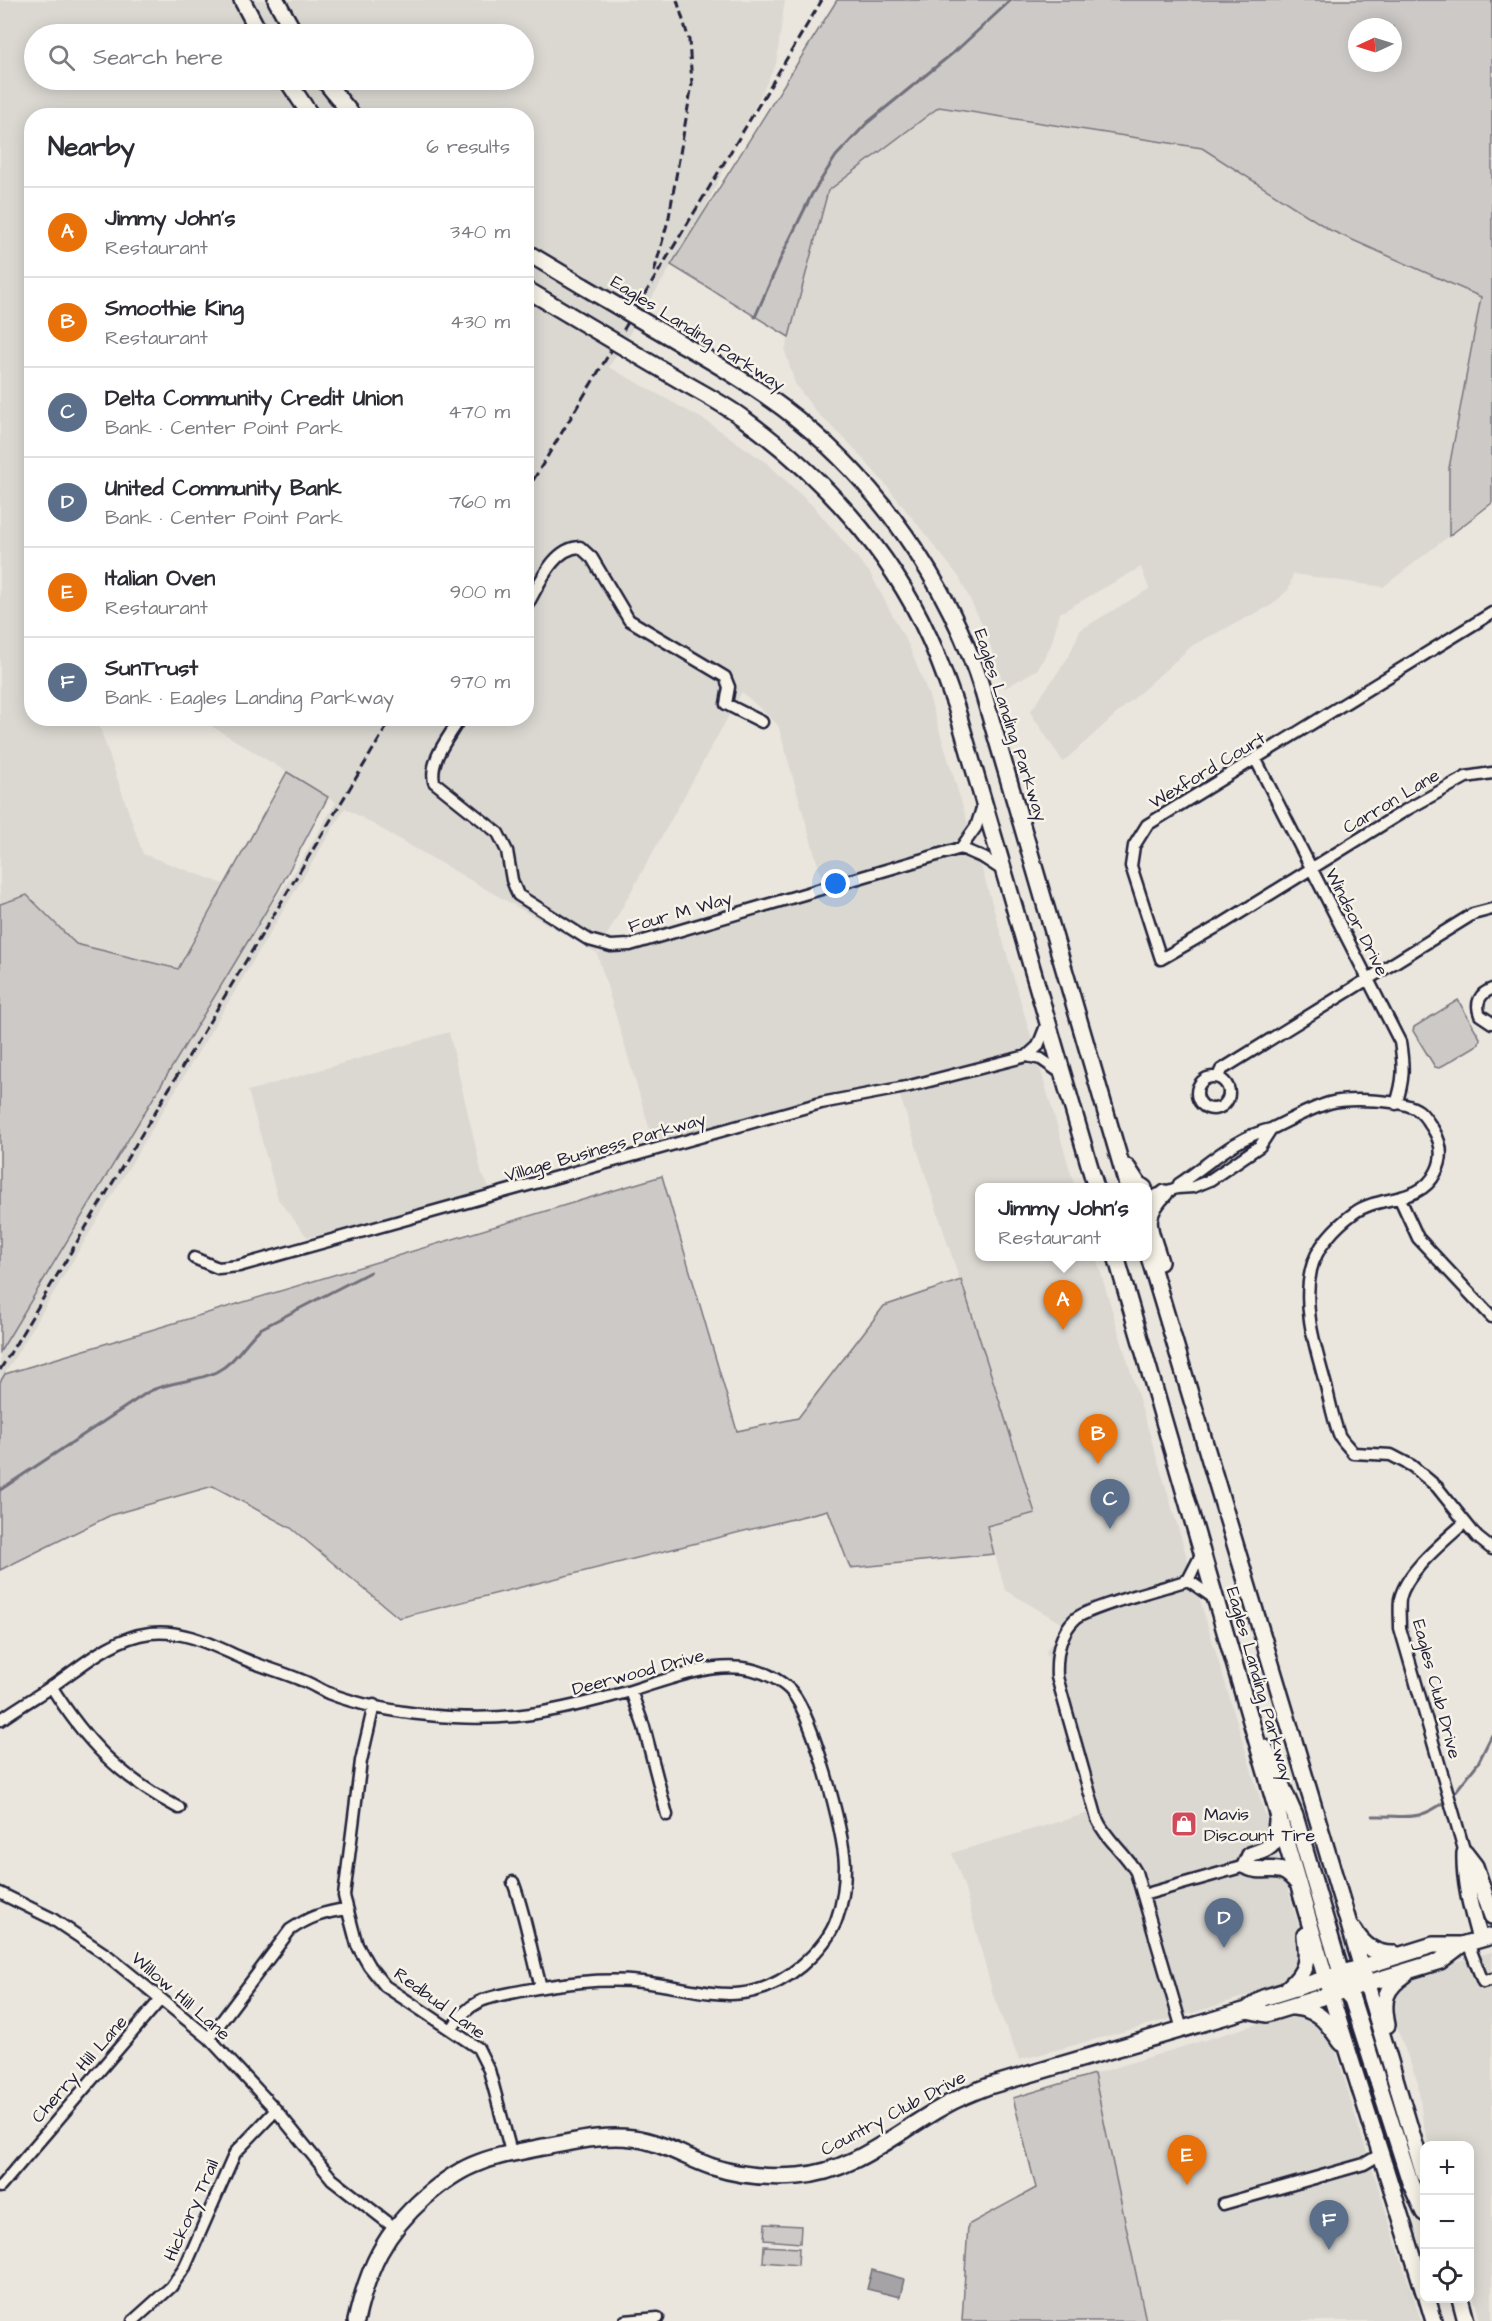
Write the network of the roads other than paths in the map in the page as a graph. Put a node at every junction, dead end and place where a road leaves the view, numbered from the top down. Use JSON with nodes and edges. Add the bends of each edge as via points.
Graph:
{"nodes":[{"id":1,"x":242,"y":0,"type":"edge"},
{"id":2,"x":276,"y":0,"type":"edge"},
{"id":3,"x":255,"y":24,"type":"edge"},
{"id":4,"x":289,"y":24,"type":"edge"},
{"id":5,"x":294,"y":90,"type":"edge"},
{"id":6,"x":332,"y":90,"type":"edge"},
{"id":7,"x":306,"y":108,"type":"edge"},
{"id":8,"x":347,"y":108,"type":"edge"},
{"id":9,"x":534,"y":257,"type":"edge"},
{"id":10,"x":534,"y":294,"type":"edge"},
{"id":11,"x":534,"y":593,"type":"edge"},
{"id":12,"x":1492,"y":613,"type":"edge"},
{"id":13,"x":762,"y":722,"type":"dead end"},
{"id":14,"x":455,"y":726,"type":"edge"},
{"id":15,"x":1256,"y":760,"type":"junction"},
{"id":16,"x":1492,"y":773,"type":"edge"},
{"id":17,"x":984,"y":802,"type":"junction"},
{"id":18,"x":962,"y":848,"type":"junction"},
{"id":19,"x":1311,"y":869,"type":"junction"},
{"id":20,"x":1004,"y":871,"type":"junction"},
{"id":21,"x":1492,"y":909,"type":"edge"},
{"id":22,"x":1367,"y":978,"type":"junction"},
{"id":23,"x":1492,"y":989,"type":"edge"},
{"id":24,"x":1048,"y":1019,"type":"junction"},
{"id":25,"x":1492,"y":1023,"type":"edge"},
{"id":26,"x":1028,"y":1056,"type":"junction"},
{"id":27,"x":1065,"y":1076,"type":"junction"},
{"id":28,"x":1218,"y":1077,"type":"dead end"},
{"id":29,"x":1396,"y":1104,"type":"junction"},
{"id":30,"x":1271,"y":1129,"type":"junction"},
{"id":31,"x":1117,"y":1149,"type":"junction"},
{"id":32,"x":1095,"y":1183,"type":"edge"},
{"id":33,"x":1127,"y":1183,"type":"edge"},
{"id":34,"x":1137,"y":1183,"type":"edge"},
{"id":35,"x":1152,"y":1188,"type":"edge"},
{"id":36,"x":1174,"y":1190,"type":"junction"},
{"id":37,"x":1152,"y":1197,"type":"edge"},
{"id":38,"x":1400,"y":1199,"type":"junction"},
{"id":39,"x":1152,"y":1208,"type":"edge"},
{"id":40,"x":1152,"y":1236,"type":"edge"},
{"id":41,"x":194,"y":1258,"type":"dead end"},
{"id":42,"x":1117,"y":1261,"type":"edge"},
{"id":43,"x":1150,"y":1261,"type":"edge"},
{"id":44,"x":1492,"y":1317,"type":"edge"},
{"id":45,"x":1182,"y":1367,"type":"junction"},
{"id":46,"x":1465,"y":1522,"type":"junction"},
{"id":47,"x":1492,"y":1549,"type":"edge"},
{"id":48,"x":1203,"y":1551,"type":"junction"},
{"id":49,"x":1188,"y":1581,"type":"junction"},
{"id":50,"x":1215,"y":1599,"type":"junction"},
{"id":51,"x":51,"y":1686,"type":"junction"},
{"id":52,"x":631,"y":1691,"type":"junction"},
{"id":53,"x":374,"y":1706,"type":"junction"},
{"id":54,"x":1249,"y":1719,"type":"junction"},
{"id":55,"x":0,"y":1720,"type":"edge"},
{"id":56,"x":179,"y":1808,"type":"dead end"},
{"id":57,"x":667,"y":1815,"type":"dead end"},
{"id":58,"x":1278,"y":1815,"type":"junction"},
{"id":59,"x":1465,"y":1853,"type":"junction"},
{"id":60,"x":1245,"y":1866,"type":"junction"},
{"id":61,"x":513,"y":1882,"type":"dead end"},
{"id":62,"x":1298,"y":1883,"type":"junction"},
{"id":63,"x":0,"y":1893,"type":"edge"},
{"id":64,"x":1143,"y":1895,"type":"junction"},
{"id":65,"x":347,"y":1909,"type":"junction"},
{"id":66,"x":1492,"y":1916,"type":"edge"},
{"id":67,"x":1346,"y":1917,"type":"junction"},
{"id":68,"x":1475,"y":1941,"type":"edge"},
{"id":69,"x":1407,"y":1953,"type":"junction"},
{"id":70,"x":1361,"y":1967,"type":"junction"},
{"id":71,"x":1411,"y":1970,"type":"junction"},
{"id":72,"x":1341,"y":1973,"type":"junction"},
{"id":73,"x":1326,"y":1978,"type":"junction"},
{"id":74,"x":1492,"y":1979,"type":"edge"},
{"id":75,"x":1366,"y":1983,"type":"junction"},
{"id":76,"x":541,"y":1987,"type":"junction"},
{"id":77,"x":1285,"y":1991,"type":"junction"},
{"id":78,"x":1337,"y":1992,"type":"junction"},
{"id":79,"x":160,"y":2000,"type":"junction"},
{"id":80,"x":1291,"y":2006,"type":"junction"},
{"id":81,"x":1247,"y":2010,"type":"junction"},
{"id":82,"x":452,"y":2029,"type":"junction"},
{"id":83,"x":1182,"y":2029,"type":"junction"},
{"id":84,"x":209,"y":2038,"type":"junction"},
{"id":85,"x":1350,"y":2054,"type":"junction"},
{"id":86,"x":1398,"y":2084,"type":"junction"},
{"id":87,"x":276,"y":2110,"type":"junction"},
{"id":88,"x":511,"y":2152,"type":"junction"},
{"id":89,"x":1382,"y":2154,"type":"junction"},
{"id":90,"x":1420,"y":2158,"type":"edge"},
{"id":91,"x":0,"y":2187,"type":"edge"},
{"id":92,"x":1420,"y":2203,"type":"edge"},
{"id":93,"x":1223,"y":2204,"type":"dead end"},
{"id":94,"x":395,"y":2228,"type":"junction"},
{"id":95,"x":1420,"y":2276,"type":"edge"},
{"id":96,"x":1428,"y":2303,"type":"edge"},
{"id":97,"x":1461,"y":2303,"type":"edge"},
{"id":98,"x":658,"y":2318,"type":"dead end"},
{"id":99,"x":133,"y":2321,"type":"edge"},
{"id":100,"x":356,"y":2321,"type":"edge"},
{"id":101,"x":625,"y":2321,"type":"edge"},
{"id":102,"x":1434,"y":2321,"type":"edge"},
{"id":103,"x":1466,"y":2321,"type":"edge"}],
"edges":[{"from":1,"to":3,"type":"main road"},
{"from":2,"to":4,"type":"main road"},
{"from":5,"to":7,"type":"main road"},
{"from":6,"to":8,"type":"main road"},
{"from":9,"to":31,"type":"main road","name":"Eagles Landing Parkway","bridge":true,"via":[[738,377],[784,409],[832,450],[882,504],[925,566],[955,619],[977,672]]},
{"from":10,"to":17,"type":"main road","bridge":true,"via":[[743,418],[800,465],[853,519],[895,575],[928,634],[956,707]]},
{"from":11,"to":13,"type":"street","via":[[555,558],[571,547],[580,547],[592,558],[629,620],[725,677],[729,687],[726,704]]},
{"from":12,"to":15,"type":"street","name":"Wexford Court"},
{"from":14,"to":18,"type":"street","name":"Four M Way","via":[[435,760],[434,782],[498,833],[507,851],[518,895],[589,940],[611,946],[639,942]]},
{"from":15,"to":19,"type":"street","name":"Windsor Drive"},
{"from":15,"to":19,"type":"street","name":"Wexford Court","via":[[1147,825],[1134,846],[1131,866],[1161,959]]},
{"from":16,"to":19,"type":"street","name":"Carron Lane","via":[[1466,777]]},
{"from":17,"to":18,"type":"street","via":[[976,827]]},
{"from":17,"to":20,"type":"main road"},
{"from":18,"to":20,"type":"street"},
{"from":19,"to":22,"type":"street","name":"Windsor Drive"},
{"from":20,"to":24,"type":"main road"},
{"from":21,"to":22,"type":"street","via":[[1473,914]]},
{"from":22,"to":28,"type":"street","via":[[1221,1070]]},
{"from":22,"to":29,"type":"street","name":"Windsor Drive","via":[[1400,1042],[1404,1065]]},
{"from":23,"to":25,"type":"street","via":[[1482,994],[1478,1005],[1480,1015]]},
{"from":24,"to":26,"type":"street","via":[[1038,1046]]},
{"from":24,"to":27,"type":"main road"},
{"from":26,"to":27,"type":"street","via":[[1048,1063]]},
{"from":26,"to":41,"type":"street","name":"Village Business Parkway","via":[[906,1087],[821,1103],[239,1266],[218,1268]]},
{"from":27,"to":32,"type":"main road"},
{"from":29,"to":30,"type":"street","via":[[1361,1100],[1330,1103]]},
{"from":29,"to":38,"type":"street","via":[[1418,1110],[1438,1137],[1442,1155],[1429,1183]]},
{"from":30,"to":36,"type":"street","via":[[1244,1138]]},
{"from":30,"to":36,"type":"street","via":[[1260,1146],[1227,1170],[1210,1171]]},
{"from":31,"to":33,"type":"main road","name":"Eagles Landing Parkway"},
{"from":31,"to":34,"type":"main road"},
{"from":35,"to":36,"type":"main road"},
{"from":36,"to":37,"type":"street"},
{"from":36,"to":39,"type":"main road"},
{"from":38,"to":44,"type":"street","via":[[1418,1238]]},
{"from":38,"to":46,"type":"street","via":[[1375,1202],[1356,1211],[1322,1245],[1311,1268],[1307,1295],[1314,1344],[1340,1437],[1353,1453],[1392,1455],[1412,1466],[1437,1487]]},
{"from":40,"to":45,"type":"main road","via":[[1175,1314]]},
{"from":42,"to":48,"type":"main road","name":"Eagles Landing Parkway"},
{"from":43,"to":45,"type":"main road","name":"Eagles Landing Parkway"},
{"from":45,"to":67,"type":"main road","name":"Eagles Landing Parkway"},
{"from":46,"to":47,"type":"street"},
{"from":46,"to":59,"type":"street","name":"Eagles Club Drive","via":[[1421,1564],[1400,1598],[1400,1628]]},
{"from":48,"to":49,"type":"street"},
{"from":48,"to":50,"type":"main road","name":"Eagles Landing Parkway"},
{"from":49,"to":50,"type":"street"},
{"from":49,"to":64,"type":"street","via":[[1075,1619],[1056,1658],[1057,1677],[1097,1819],[1102,1831],[1130,1859]]},
{"from":50,"to":54,"type":"main road","name":"Eagles Landing Parkway"},
{"from":51,"to":53,"type":"street","name":"Deerwood Drive","via":[[123,1640],[150,1633],[174,1633],[198,1639],[329,1693]]},
{"from":51,"to":55,"type":"street","name":"Deerwood Drive"},
{"from":51,"to":56,"type":"street","via":[[73,1721],[125,1775],[147,1792]]},
{"from":52,"to":53,"type":"street","name":"Deerwood Drive","via":[[568,1707],[484,1718],[443,1717]]},
{"from":52,"to":57,"type":"street"},
{"from":52,"to":76,"type":"street","name":"Deerwood Drive","via":[[710,1668],[738,1667],[774,1678],[791,1691],[812,1732],[840,1832],[845,1862],[837,1919],[804,1963],[784,1979],[750,1993],[730,1995],[618,1981],[578,1981]]},
{"from":53,"to":65,"type":"street","name":"Redbud Lane","via":[[353,1812],[344,1896]]},
{"from":54,"to":58,"type":"main road","name":"Eagles Landing Parkway"},
{"from":54,"to":72,"type":"main road","via":[[1295,1816]]},
{"from":58,"to":60,"type":"main road","via":[[1275,1841],[1269,1849],[1250,1855]]},
{"from":58,"to":62,"type":"main road","name":"Eagles Landing Parkway"},
{"from":59,"to":66,"type":"main road","via":[[1475,1866]]},
{"from":59,"to":68,"type":"main road","via":[[1464,1871]]},
{"from":60,"to":62,"type":"main road","via":[[1256,1872],[1281,1869]]},
{"from":60,"to":64,"type":"street"},
{"from":61,"to":76,"type":"street","via":[[524,1911]]},
{"from":62,"to":73,"type":"main road","name":"Eagles Landing Parkway"},
{"from":62,"to":77,"type":"main road","via":[[1306,1964],[1299,1979]]},
{"from":63,"to":79,"type":"street","name":"Willow Hill Lane","via":[[51,1918],[108,1956]]},
{"from":64,"to":83,"type":"street"},
{"from":65,"to":82,"type":"street","name":"Redbud Lane","via":[[357,1945],[386,1986]]},
{"from":65,"to":84,"type":"street","via":[[305,1919],[290,1930]]},
{"from":67,"to":69,"type":"main road","via":[[1364,1944],[1390,1954]]},
{"from":67,"to":70,"type":"main road","name":"Eagles Landing Parkway"},
{"from":68,"to":69,"type":"main road","name":"Country Club Drive"},
{"from":68,"to":71,"type":"main road","name":"Country Club Drive","via":[[1440,1961]]},
{"from":68,"to":74,"type":"street","via":[[1483,1982]]},
{"from":69,"to":70,"type":"main road","name":"Country Club Drive"},
{"from":70,"to":72,"type":"main road","name":"Country Club Drive"},
{"from":70,"to":75,"type":"main road","name":"Eagles Landing Parkway"},
{"from":71,"to":75,"type":"main road","name":"Country Club Drive"},
{"from":71,"to":86,"type":"main road","via":[[1389,1988],[1384,2004]]},
{"from":72,"to":73,"type":"main road","name":"Country Club Drive"},
{"from":72,"to":75,"type":"main road","via":[[1347,1981]]},
{"from":73,"to":77,"type":"main road","name":"Country Club Drive"},
{"from":73,"to":78,"type":"main road","name":"Eagles Landing Parkway"},
{"from":75,"to":78,"type":"main road","name":"Country Club Drive"},
{"from":75,"to":86,"type":"main road","name":"Eagles Landing Parkway"},
{"from":76,"to":82,"type":"street","name":"Deerwood Drive","via":[[490,1996],[461,2013]]},
{"from":77,"to":81,"type":"main road","name":"Country Club Drive","via":[[1263,1998]]},
{"from":78,"to":80,"type":"main road","name":"Country Club Drive"},
{"from":78,"to":85,"type":"main road","name":"Eagles Landing Parkway"},
{"from":78,"to":92,"type":"main road","via":[[1352,1999]]},
{"from":79,"to":84,"type":"street","name":"Willow Hill Lane"},
{"from":79,"to":91,"type":"street","name":"Cherry Hill Lane"},
{"from":80,"to":81,"type":"main road","name":"Country Club Drive","via":[[1266,2014]]},
{"from":80,"to":85,"type":"main road","via":[[1322,2016]]},
{"from":81,"to":83,"type":"main road","name":"Country Club Drive"},
{"from":82,"to":88,"type":"street","name":"Redbud Lane","via":[[478,2048],[489,2070]]},
{"from":83,"to":88,"type":"main road","name":"Country Club Drive","via":[[962,2096],[881,2146],[825,2172],[767,2177],[738,2173],[654,2142],[631,2138],[604,2137]]},
{"from":84,"to":87,"type":"street","name":"Willow Hill Lane"},
{"from":85,"to":89,"type":"main road","name":"Eagles Landing Parkway"},
{"from":86,"to":90,"type":"main road","name":"Eagles Landing Parkway"},
{"from":87,"to":94,"type":"street","name":"Willow Hill Lane","via":[[332,2179]]},
{"from":87,"to":99,"type":"street","name":"Hickory Trail","via":[[235,2153],[185,2267],[171,2287]]},
{"from":88,"to":94,"type":"main road","name":"Country Club Drive","via":[[446,2178]]},
{"from":89,"to":93,"type":"street","via":[[1364,2164]]},
{"from":89,"to":95,"type":"main road","name":"Eagles Landing Parkway"},
{"from":94,"to":100,"type":"main road","name":"Country Club Drive","via":[[372,2265]]},
{"from":96,"to":102,"type":"main road"},
{"from":97,"to":103,"type":"main road"},
{"from":98,"to":101,"type":"street"}]}
